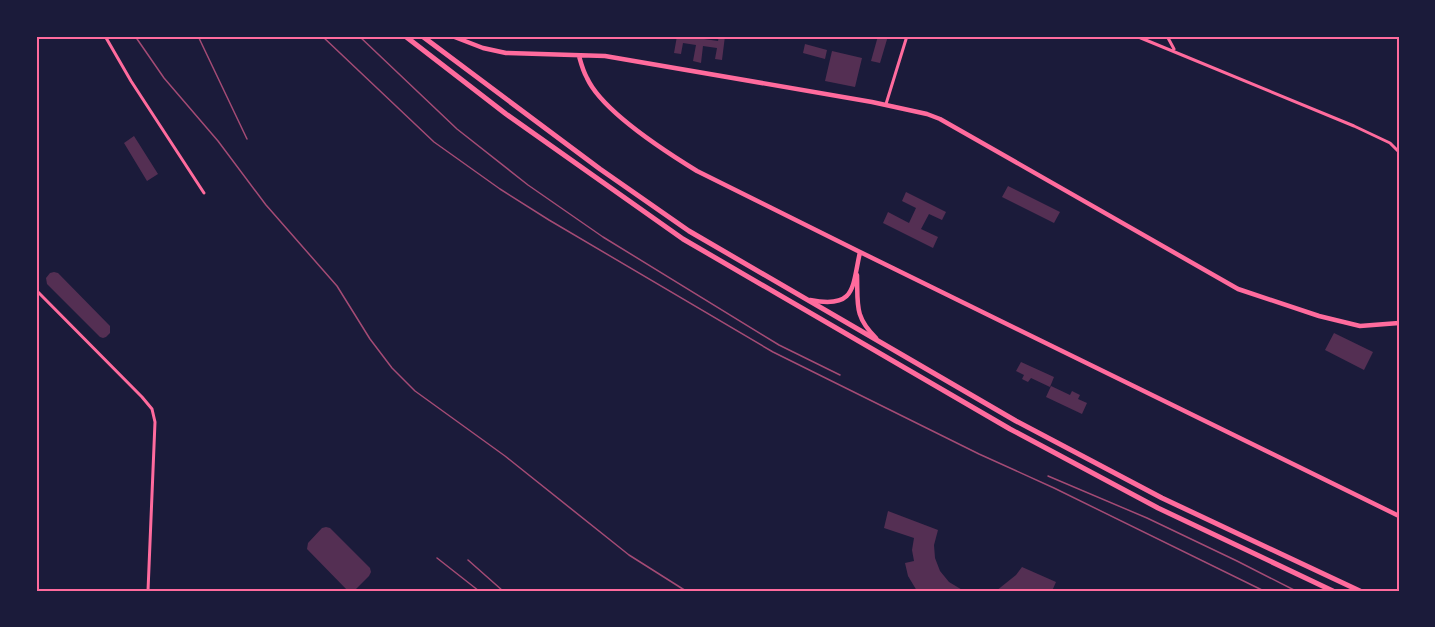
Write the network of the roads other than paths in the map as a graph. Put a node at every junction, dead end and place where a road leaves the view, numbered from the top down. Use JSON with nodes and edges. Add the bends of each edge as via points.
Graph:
{"nodes":[{"id":1,"x":105,"y":36,"type":"edge"},
{"id":2,"x":405,"y":36,"type":"edge"},
{"id":3,"x":422,"y":36,"type":"edge"},
{"id":4,"x":453,"y":36,"type":"edge"},
{"id":5,"x":907,"y":36,"type":"edge"},
{"id":6,"x":1136,"y":36,"type":"edge"},
{"id":7,"x":1167,"y":36,"type":"edge"},
{"id":8,"x":1175,"y":51,"type":"junction"},
{"id":9,"x":579,"y":56,"type":"junction"},
{"id":10,"x":886,"y":104,"type":"junction"},
{"id":11,"x":1399,"y":152,"type":"edge"},
{"id":12,"x":204,"y":193,"type":"dead end"},
{"id":13,"x":860,"y":252,"type":"junction"},
{"id":14,"x":857,"y":266,"type":"junction"},
{"id":15,"x":36,"y":290,"type":"edge"},
{"id":16,"x":808,"y":299,"type":"junction"},
{"id":17,"x":1399,"y":323,"type":"edge"},
{"id":18,"x":879,"y":341,"type":"junction"},
{"id":19,"x":1399,"y":516,"type":"edge"},
{"id":20,"x":148,"y":591,"type":"edge"},
{"id":21,"x":1333,"y":591,"type":"edge"},
{"id":22,"x":1360,"y":591,"type":"edge"}],
"edges":[{"from":1,"to":12,"type":"street"},
{"from":2,"to":21,"type":"main road","via":[[506,114],[682,239],[1010,429],[1158,508]]},
{"from":3,"to":16,"type":"main road","via":[[689,231]]},
{"from":4,"to":9,"type":"main road","via":[[506,53]]},
{"from":5,"to":10,"type":"street"},
{"from":6,"to":8,"type":"street"},
{"from":7,"to":8,"type":"street"},
{"from":8,"to":11,"type":"street","via":[[1354,126]]},
{"from":9,"to":10,"type":"main road","via":[[605,56]]},
{"from":9,"to":13,"type":"main road","via":[[587,79],[600,98],[673,156]]},
{"from":10,"to":17,"type":"main road","via":[[940,119],[1238,289],[1360,326]]},
{"from":13,"to":14,"type":"main road"},
{"from":13,"to":19,"type":"main road"},
{"from":14,"to":16,"type":"main road","via":[[853,288],[846,298],[833,302]]},
{"from":14,"to":18,"type":"main road","via":[[859,314]]},
{"from":15,"to":20,"type":"street","via":[[152,409],[155,422]]},
{"from":16,"to":18,"type":"main road"},
{"from":18,"to":22,"type":"main road","via":[[1016,421],[1162,498]]}]}
